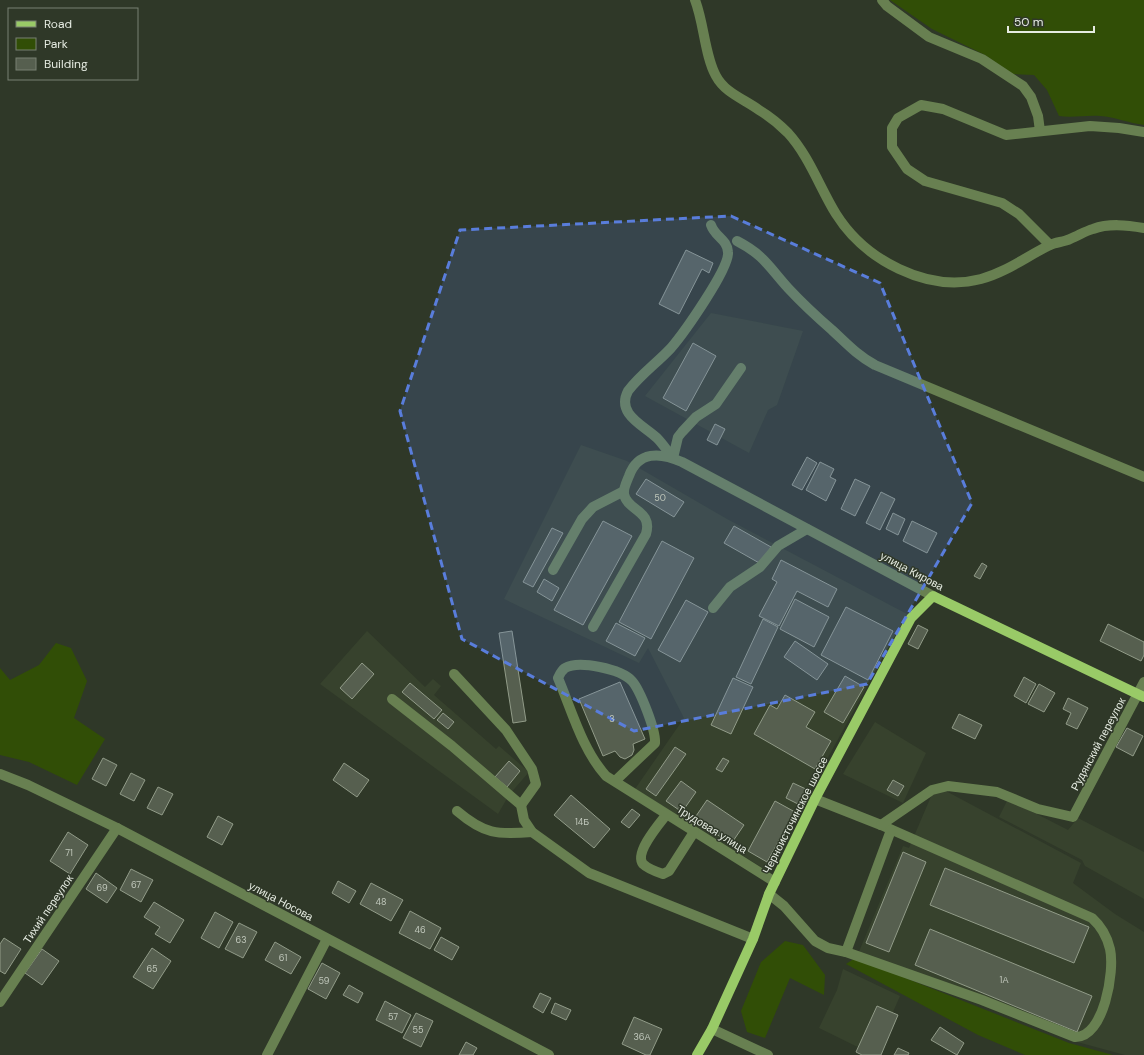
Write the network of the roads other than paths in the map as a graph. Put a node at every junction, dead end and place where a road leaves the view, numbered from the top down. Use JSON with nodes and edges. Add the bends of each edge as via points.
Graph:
{"nodes":[{"id":1,"x":695,"y":0,"type":"edge"},
{"id":2,"x":882,"y":0,"type":"edge"},
{"id":3,"x":1040,"y":131,"type":"junction"},
{"id":4,"x":1144,"y":132,"type":"edge"},
{"id":5,"x":711,"y":225,"type":"dead end"},
{"id":6,"x":1144,"y":228,"type":"edge"},
{"id":7,"x":737,"y":240,"type":"dead end"},
{"id":8,"x":1050,"y":245,"type":"junction"},
{"id":9,"x":741,"y":368,"type":"dead end"},
{"id":10,"x":673,"y":458,"type":"junction"},
{"id":11,"x":1144,"y":477,"type":"edge"},
{"id":12,"x":624,"y":490,"type":"junction"},
{"id":13,"x":807,"y":529,"type":"junction"},
{"id":14,"x":553,"y":570,"type":"dead end"},
{"id":15,"x":933,"y":596,"type":"junction"},
{"id":16,"x":713,"y":608,"type":"dead end"},
{"id":17,"x":593,"y":627,"type":"dead end"},
{"id":18,"x":454,"y":674,"type":"dead end"},
{"id":19,"x":1144,"y":682,"type":"edge"},
{"id":20,"x":1141,"y":696,"type":"edge"},
{"id":21,"x":392,"y":699,"type":"dead end"},
{"id":22,"x":0,"y":774,"type":"edge"},
{"id":23,"x":615,"y":781,"type":"junction"},
{"id":24,"x":815,"y":799,"type":"junction"},
{"id":25,"x":521,"y":805,"type":"junction"},
{"id":26,"x":457,"y":811,"type":"dead end"},
{"id":27,"x":666,"y":815,"type":"junction"},
{"id":28,"x":881,"y":825,"type":"junction"},
{"id":29,"x":117,"y":828,"type":"junction"},
{"id":30,"x":891,"y":830,"type":"junction"},
{"id":31,"x":532,"y":832,"type":"junction"},
{"id":32,"x":694,"y":832,"type":"junction"},
{"id":33,"x":775,"y":882,"type":"junction"},
{"id":34,"x":769,"y":894,"type":"junction"},
{"id":35,"x":327,"y":939,"type":"junction"},
{"id":36,"x":752,"y":939,"type":"junction"},
{"id":37,"x":846,"y":952,"type":"junction"},
{"id":38,"x":0,"y":1002,"type":"edge"},
{"id":39,"x":712,"y":1029,"type":"junction"},
{"id":40,"x":267,"y":1055,"type":"edge"},
{"id":41,"x":549,"y":1055,"type":"edge"},
{"id":42,"x":697,"y":1055,"type":"edge"},
{"id":43,"x":768,"y":1055,"type":"edge"}],
"edges":[{"from":1,"to":8,"type":"street","via":[[711,62],[722,85],[775,121],[788,134],[800,149],[848,232],[877,256],[899,269],[923,277],[941,281],[962,281],[981,279],[997,273]]},
{"from":2,"to":3,"type":"street","via":[[929,36],[982,59],[1023,86],[1038,116]]},
{"from":3,"to":4,"type":"street","via":[[1090,126]]},
{"from":3,"to":8,"type":"street","via":[[1006,135],[943,109],[921,105],[898,118],[892,128],[892,147],[914,176],[1011,208]]},
{"from":5,"to":10,"type":"street","via":[[713,231],[726,243],[727,262],[676,340],[625,397],[626,410],[631,417],[658,439]]},
{"from":6,"to":8,"type":"street","via":[[1115,224],[1093,229]]},
{"from":7,"to":11,"type":"street","via":[[764,259],[794,295],[864,359],[874,365]]},
{"from":9,"to":10,"type":"street","via":[[716,404],[696,417],[678,437]]},
{"from":10,"to":12,"type":"street","via":[[648,456],[638,461],[632,467]]},
{"from":10,"to":13,"type":"street","name":"улица Кирова"},
{"from":12,"to":14,"type":"street","via":[[593,507]]},
{"from":12,"to":17,"type":"street","via":[[627,500],[643,516],[647,529]]},
{"from":13,"to":15,"type":"street","name":"улица Кирова"},
{"from":13,"to":16,"type":"street","via":[[778,546],[760,567],[730,587]]},
{"from":15,"to":20,"type":"main road","name":"улица Кирова"},
{"from":15,"to":24,"type":"main road","name":"Черноисточинское шоссе","via":[[911,618]]},
{"from":18,"to":25,"type":"street","via":[[506,730],[532,769],[536,784]]},
{"from":19,"to":20,"type":"street","name":"Рудянский переулок"},
{"from":20,"to":28,"type":"street","name":"Рудянский переулок","via":[[1074,817],[1038,809],[997,792],[948,786],[932,790]]},
{"from":21,"to":25,"type":"street"},
{"from":22,"to":29,"type":"street","name":"улица Носова"},
{"from":23,"to":23,"type":"street","name":"Трудовая улица","via":[[606,776],[594,763],[558,678],[561,671],[573,665],[620,672],[632,681],[653,725],[656,735],[654,743]]},
{"from":23,"to":27,"type":"street","name":"Трудовая улица"},
{"from":24,"to":28,"type":"street"},
{"from":24,"to":33,"type":"main road","name":"Черноисточинское шоссе"},
{"from":25,"to":31,"type":"street","via":[[524,820]]},
{"from":26,"to":31,"type":"street","via":[[472,824],[495,833]]},
{"from":27,"to":32,"type":"street","name":"Трудовая улица"},
{"from":27,"to":32,"type":"street","via":[[641,851],[644,864],[663,874],[669,871]]},
{"from":28,"to":30,"type":"street"},
{"from":29,"to":35,"type":"street","name":"улица Носова"},
{"from":29,"to":38,"type":"street","name":"Тихий переулок"},
{"from":30,"to":37,"type":"street"},
{"from":30,"to":37,"type":"street","via":[[1092,918],[1105,933],[1111,951],[1112,970],[1107,996],[1096,1023],[1082,1038],[1075,1038],[982,1000]]},
{"from":31,"to":36,"type":"street","via":[[589,873]]},
{"from":32,"to":33,"type":"street","name":"Трудовая улица"},
{"from":33,"to":34,"type":"main road","name":"Черноисточинское шоссе"},
{"from":34,"to":36,"type":"main road","name":"Черноисточинское шоссе"},
{"from":34,"to":37,"type":"street","via":[[784,906],[815,941],[828,948]]},
{"from":35,"to":40,"type":"street"},
{"from":35,"to":41,"type":"street","name":"улица Носова"},
{"from":36,"to":39,"type":"main road","name":"Черноисточинское шоссе"},
{"from":39,"to":42,"type":"main road","name":"Черноисточинское шоссе"},
{"from":39,"to":43,"type":"street"}]}
